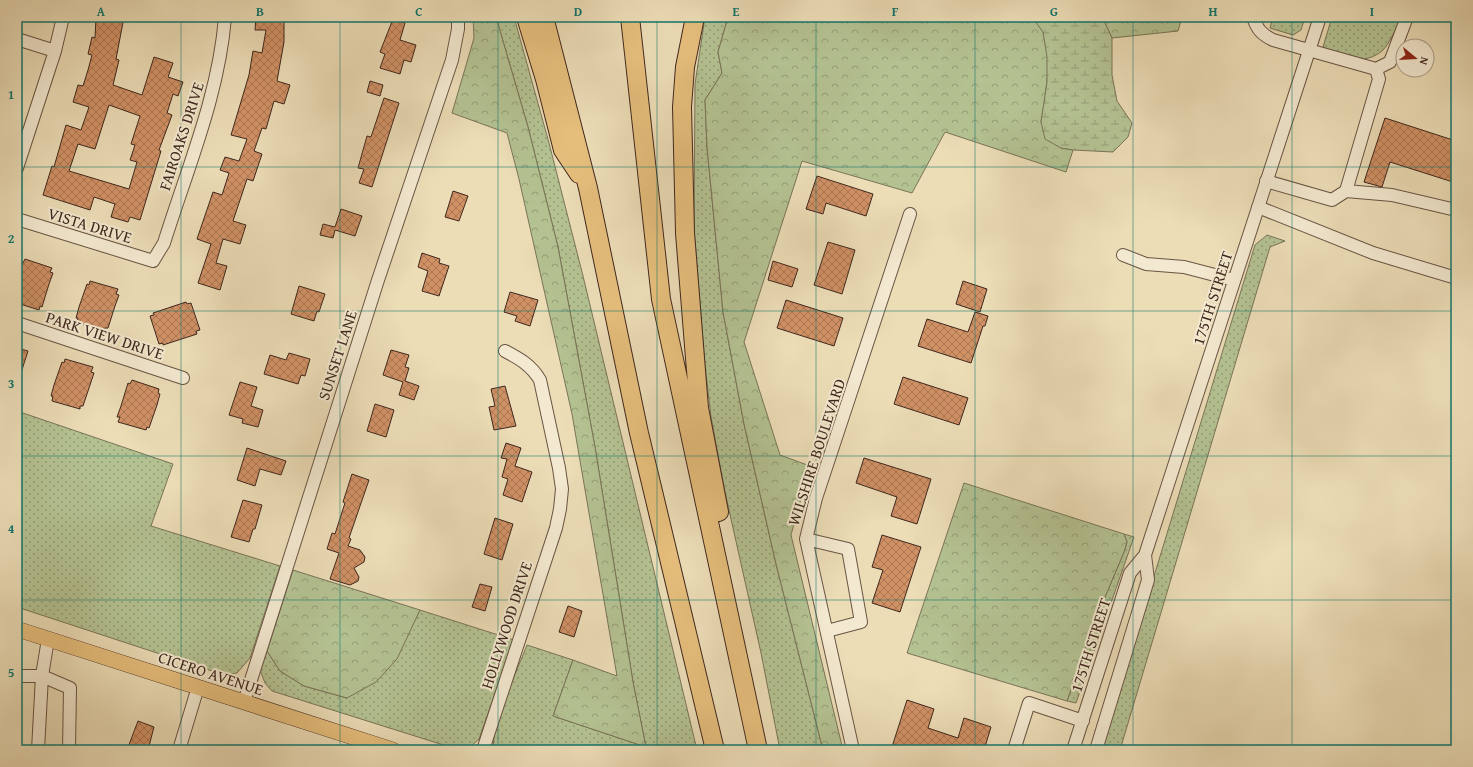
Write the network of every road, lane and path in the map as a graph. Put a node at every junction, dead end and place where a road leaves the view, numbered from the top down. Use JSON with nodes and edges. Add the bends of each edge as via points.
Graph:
{"nodes":[{"id":1,"x":225,"y":17,"type":"edge"},
{"id":2,"x":458,"y":17,"type":"edge"},
{"id":3,"x":526,"y":17,"type":"edge"},
{"id":4,"x":544,"y":17,"type":"edge"},
{"id":5,"x":630,"y":17,"type":"edge"},
{"id":6,"x":695,"y":17,"type":"edge"},
{"id":7,"x":1253,"y":17,"type":"edge"},
{"id":8,"x":1320,"y":17,"type":"edge"},
{"id":9,"x":1407,"y":17,"type":"edge"},
{"id":10,"x":62,"y":20,"type":"edge"},
{"id":11,"x":17,"y":39,"type":"edge"},
{"id":12,"x":55,"y":51,"type":"junction"},
{"id":13,"x":1309,"y":51,"type":"junction"},
{"id":14,"x":1376,"y":69,"type":"junction"},
{"id":15,"x":17,"y":168,"type":"edge"},
{"id":16,"x":1266,"y":181,"type":"junction"},
{"id":17,"x":588,"y":188,"type":"junction"},
{"id":18,"x":1346,"y":191,"type":"junction"},
{"id":19,"x":1258,"y":207,"type":"junction"},
{"id":20,"x":1456,"y":210,"type":"edge"},
{"id":21,"x":910,"y":214,"type":"dead end"},
{"id":22,"x":17,"y":219,"type":"edge"},
{"id":23,"x":1123,"y":255,"type":"dead end"},
{"id":24,"x":153,"y":261,"type":"joint"},
{"id":25,"x":1456,"y":278,"type":"edge"},
{"id":26,"x":1234,"y":280,"type":"junction"},
{"id":27,"x":17,"y":323,"type":"edge"},
{"id":28,"x":505,"y":351,"type":"dead end"},
{"id":29,"x":183,"y":378,"type":"dead end"},
{"id":30,"x":806,"y":539,"type":"junction"},
{"id":31,"x":1145,"y":555,"type":"junction"},
{"id":32,"x":17,"y":629,"type":"edge"},
{"id":33,"x":827,"y":631,"type":"junction"},
{"id":34,"x":48,"y":639,"type":"junction"},
{"id":35,"x":739,"y":658,"type":"junction"},
{"id":36,"x":17,"y":676,"type":"edge"},
{"id":37,"x":42,"y":676,"type":"junction"},
{"id":38,"x":198,"y":687,"type":"junction"},
{"id":39,"x":244,"y":702,"type":"junction"},
{"id":40,"x":1083,"y":721,"type":"junction"},
{"id":41,"x":38,"y":750,"type":"edge"},
{"id":42,"x":69,"y":750,"type":"edge"},
{"id":43,"x":179,"y":750,"type":"edge"},
{"id":44,"x":393,"y":750,"type":"edge"},
{"id":45,"x":482,"y":750,"type":"edge"},
{"id":46,"x":715,"y":750,"type":"edge"},
{"id":47,"x":758,"y":750,"type":"edge"},
{"id":48,"x":853,"y":750,"type":"edge"},
{"id":49,"x":1014,"y":750,"type":"edge"},
{"id":50,"x":1073,"y":750,"type":"edge"},
{"id":51,"x":1096,"y":750,"type":"edge"}],
"edges":[{"from":1,"to":24,"type":"street","name":"FAIROAKS DRIVE","via":[[213,90],[164,243]]},
{"from":2,"to":39,"type":"street","name":"SUNSET LANE","via":[[452,60],[380,273]]},
{"from":3,"to":17,"type":"highway","via":[[563,150]]},
{"from":4,"to":17,"type":"highway"},
{"from":5,"to":35,"type":"highway","via":[[662,299]]},
{"from":6,"to":35,"type":"highway","via":[[685,67],[682,107],[685,233],[699,408],[717,494]]},
{"from":7,"to":13,"type":"street","via":[[1256,27],[1262,34]]},
{"from":8,"to":13,"type":"street","name":"175TH STREET"},
{"from":9,"to":14,"type":"street","via":[[1390,62]]},
{"from":10,"to":12,"type":"street"},
{"from":11,"to":12,"type":"street"},
{"from":12,"to":15,"type":"street"},
{"from":13,"to":14,"type":"street"},
{"from":13,"to":16,"type":"street","name":"175TH STREET"},
{"from":14,"to":18,"type":"street","via":[[1379,79]]},
{"from":16,"to":18,"type":"street","via":[[1332,200]]},
{"from":16,"to":19,"type":"street","name":"175TH STREET"},
{"from":17,"to":46,"type":"highway","via":[[639,433]]},
{"from":18,"to":20,"type":"street","via":[[1392,195]]},
{"from":19,"to":25,"type":"street","via":[[1373,253]]},
{"from":19,"to":26,"type":"street","name":"175TH STREET"},
{"from":21,"to":30,"type":"street","name":"WILSHIRE BOULEVARD","via":[[816,498]]},
{"from":22,"to":24,"type":"street","name":"VISTA DRIVE"},
{"from":23,"to":26,"type":"street","via":[[1146,264],[1184,267]]},
{"from":26,"to":31,"type":"street","name":"175TH STREET"},
{"from":27,"to":29,"type":"street","name":"PARK VIEW DRIVE"},
{"from":28,"to":45,"type":"street","name":"HOLLYWOOD DRIVE","via":[[528,364],[540,380],[562,489],[556,528]]},
{"from":30,"to":33,"type":"street","name":"WILSHIRE BOULEVARD"},
{"from":30,"to":33,"type":"street","via":[[848,549],[861,622]]},
{"from":31,"to":40,"type":"street","name":"175TH STREET","via":[[1130,573]]},
{"from":31,"to":51,"type":"street","name":"175TH STREET","via":[[1148,580]]},
{"from":32,"to":34,"type":"main road","name":"CICERO AVENUE"},
{"from":33,"to":48,"type":"street","name":"WILSHIRE BOULEVARD"},
{"from":34,"to":37,"type":"street"},
{"from":34,"to":38,"type":"main road","name":"CICERO AVENUE"},
{"from":35,"to":47,"type":"highway"},
{"from":36,"to":37,"type":"street"},
{"from":37,"to":41,"type":"street"},
{"from":37,"to":42,"type":"street","via":[[70,688]]},
{"from":38,"to":39,"type":"main road","name":"CICERO AVENUE"},
{"from":38,"to":43,"type":"street"},
{"from":39,"to":44,"type":"main road","name":"CICERO AVENUE"},
{"from":40,"to":49,"type":"street","via":[[1029,703]]},
{"from":40,"to":50,"type":"street","name":"175TH STREET"}]}
